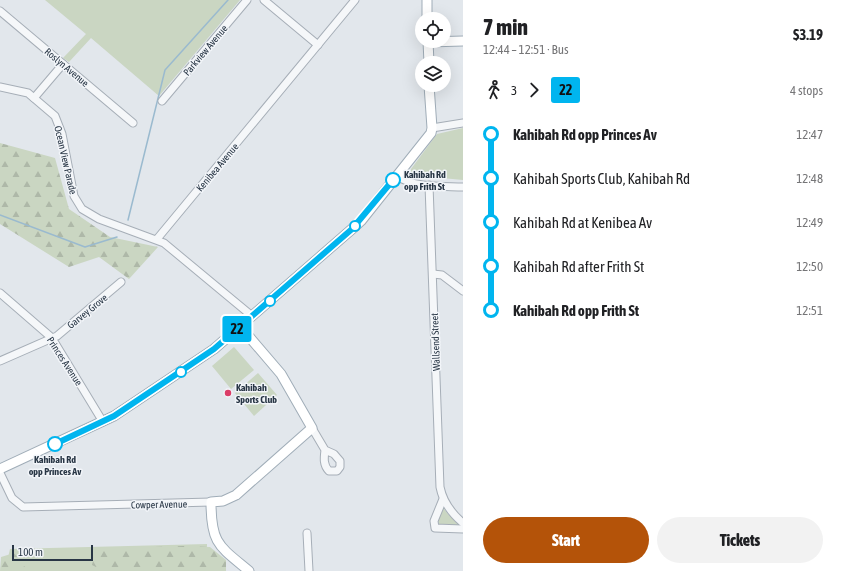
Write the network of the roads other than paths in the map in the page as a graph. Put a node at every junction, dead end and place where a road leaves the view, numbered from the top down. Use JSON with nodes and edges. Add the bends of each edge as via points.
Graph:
{"nodes":[{"id":1,"x":247,"y":0,"type":"edge"},
{"id":2,"x":264,"y":0,"type":"edge"},
{"id":3,"x":355,"y":0,"type":"edge"},
{"id":4,"x":426,"y":0,"type":"edge"},
{"id":5,"x":0,"y":11,"type":"edge"},
{"id":6,"x":427,"y":12,"type":"edge"},
{"id":7,"x":451,"y":41,"type":"edge"},
{"id":8,"x":463,"y":41,"type":"edge"},
{"id":9,"x":318,"y":44,"type":"junction"},
{"id":10,"x":62,"y":64,"type":"junction"},
{"id":11,"x":0,"y":87,"type":"edge"},
{"id":12,"x":429,"y":92,"type":"edge"},
{"id":13,"x":34,"y":98,"type":"junction"},
{"id":14,"x":162,"y":101,"type":"dead end"},
{"id":15,"x":133,"y":123,"type":"dead end"},
{"id":16,"x":463,"y":123,"type":"edge"},
{"id":17,"x":432,"y":128,"type":"junction"},
{"id":18,"x":396,"y":176,"type":"junction"},
{"id":19,"x":429,"y":185,"type":"junction"},
{"id":20,"x":463,"y":187,"type":"edge"},
{"id":21,"x":157,"y":240,"type":"junction"},
{"id":22,"x":433,"y":274,"type":"junction"},
{"id":23,"x":121,"y":282,"type":"dead end"},
{"id":24,"x":463,"y":291,"type":"edge"},
{"id":25,"x":0,"y":293,"type":"edge"},
{"id":26,"x":252,"y":316,"type":"junction"},
{"id":27,"x":240,"y":326,"type":"junction"},
{"id":28,"x":52,"y":338,"type":"junction"},
{"id":29,"x":0,"y":361,"type":"edge"},
{"id":30,"x":103,"y":422,"type":"junction"},
{"id":31,"x":312,"y":428,"type":"junction"},
{"id":32,"x":325,"y":450,"type":"dead end"},
{"id":33,"x":0,"y":469,"type":"edge"},
{"id":34,"x":0,"y":472,"type":"edge"},
{"id":35,"x":443,"y":499,"type":"junction"},
{"id":36,"x":211,"y":502,"type":"junction"},
{"id":37,"x":463,"y":523,"type":"edge"},
{"id":38,"x":463,"y":529,"type":"edge"},
{"id":39,"x":307,"y":533,"type":"dead end"},
{"id":40,"x":249,"y":571,"type":"edge"},
{"id":41,"x":309,"y":571,"type":"edge"}],
"edges":[{"from":1,"to":14,"type":"street","name":"Parkview Avenue"},
{"from":2,"to":9,"type":"street"},
{"from":3,"to":9,"type":"street","name":"Kenibea Avenue"},
{"from":4,"to":6,"type":"main road"},
{"from":5,"to":10,"type":"street","name":"Roslyn Avenue"},
{"from":7,"to":8,"type":"main road"},
{"from":9,"to":21,"type":"street","name":"Kenibea Avenue"},
{"from":10,"to":13,"type":"street"},
{"from":10,"to":15,"type":"street","name":"Roslyn Avenue"},
{"from":11,"to":13,"type":"street","name":"Ocean View Parade","via":[[21,90]]},
{"from":12,"to":17,"type":"main road"},
{"from":13,"to":21,"type":"street","name":"Ocean View Parade","via":[[55,116],[59,123],[74,196],[82,209],[99,219]]},
{"from":16,"to":17,"type":"street"},
{"from":17,"to":18,"type":"main road"},
{"from":18,"to":19,"type":"street","via":[[405,181]]},
{"from":18,"to":26,"type":"main road","via":[[361,221]]},
{"from":19,"to":20,"type":"street"},
{"from":19,"to":22,"type":"street","name":"Wallsend Street"},
{"from":21,"to":26,"type":"street","via":[[169,247]]},
{"from":22,"to":24,"type":"street","via":[[442,275]]},
{"from":22,"to":35,"type":"street","name":"Wallsend Street","via":[[440,487]]},
{"from":23,"to":28,"type":"street","name":"Garvey Grove"},
{"from":25,"to":28,"type":"street","name":"Princes Avenue"},
{"from":26,"to":27,"type":"main road"},
{"from":27,"to":30,"type":"main road","via":[[214,349]]},
{"from":27,"to":31,"type":"main road","via":[[281,374]]},
{"from":28,"to":29,"type":"street","name":"Garvey Grove"},
{"from":28,"to":30,"type":"street","name":"Princes Avenue"},
{"from":30,"to":33,"type":"main road"},
{"from":31,"to":32,"type":"street"},
{"from":31,"to":36,"type":"main road","name":"Cowper Avenue","via":[[236,495],[223,501]]},
{"from":34,"to":36,"type":"street","name":"Cowper Avenue","via":[[12,498],[23,507]]},
{"from":35,"to":37,"type":"street","name":"Wallsend Street"},
{"from":35,"to":38,"type":"street","name":"Wallsend Street","via":[[434,525],[438,529]]},
{"from":36,"to":40,"type":"main road","via":[[211,522],[216,542]]},
{"from":39,"to":41,"type":"street"}]}
